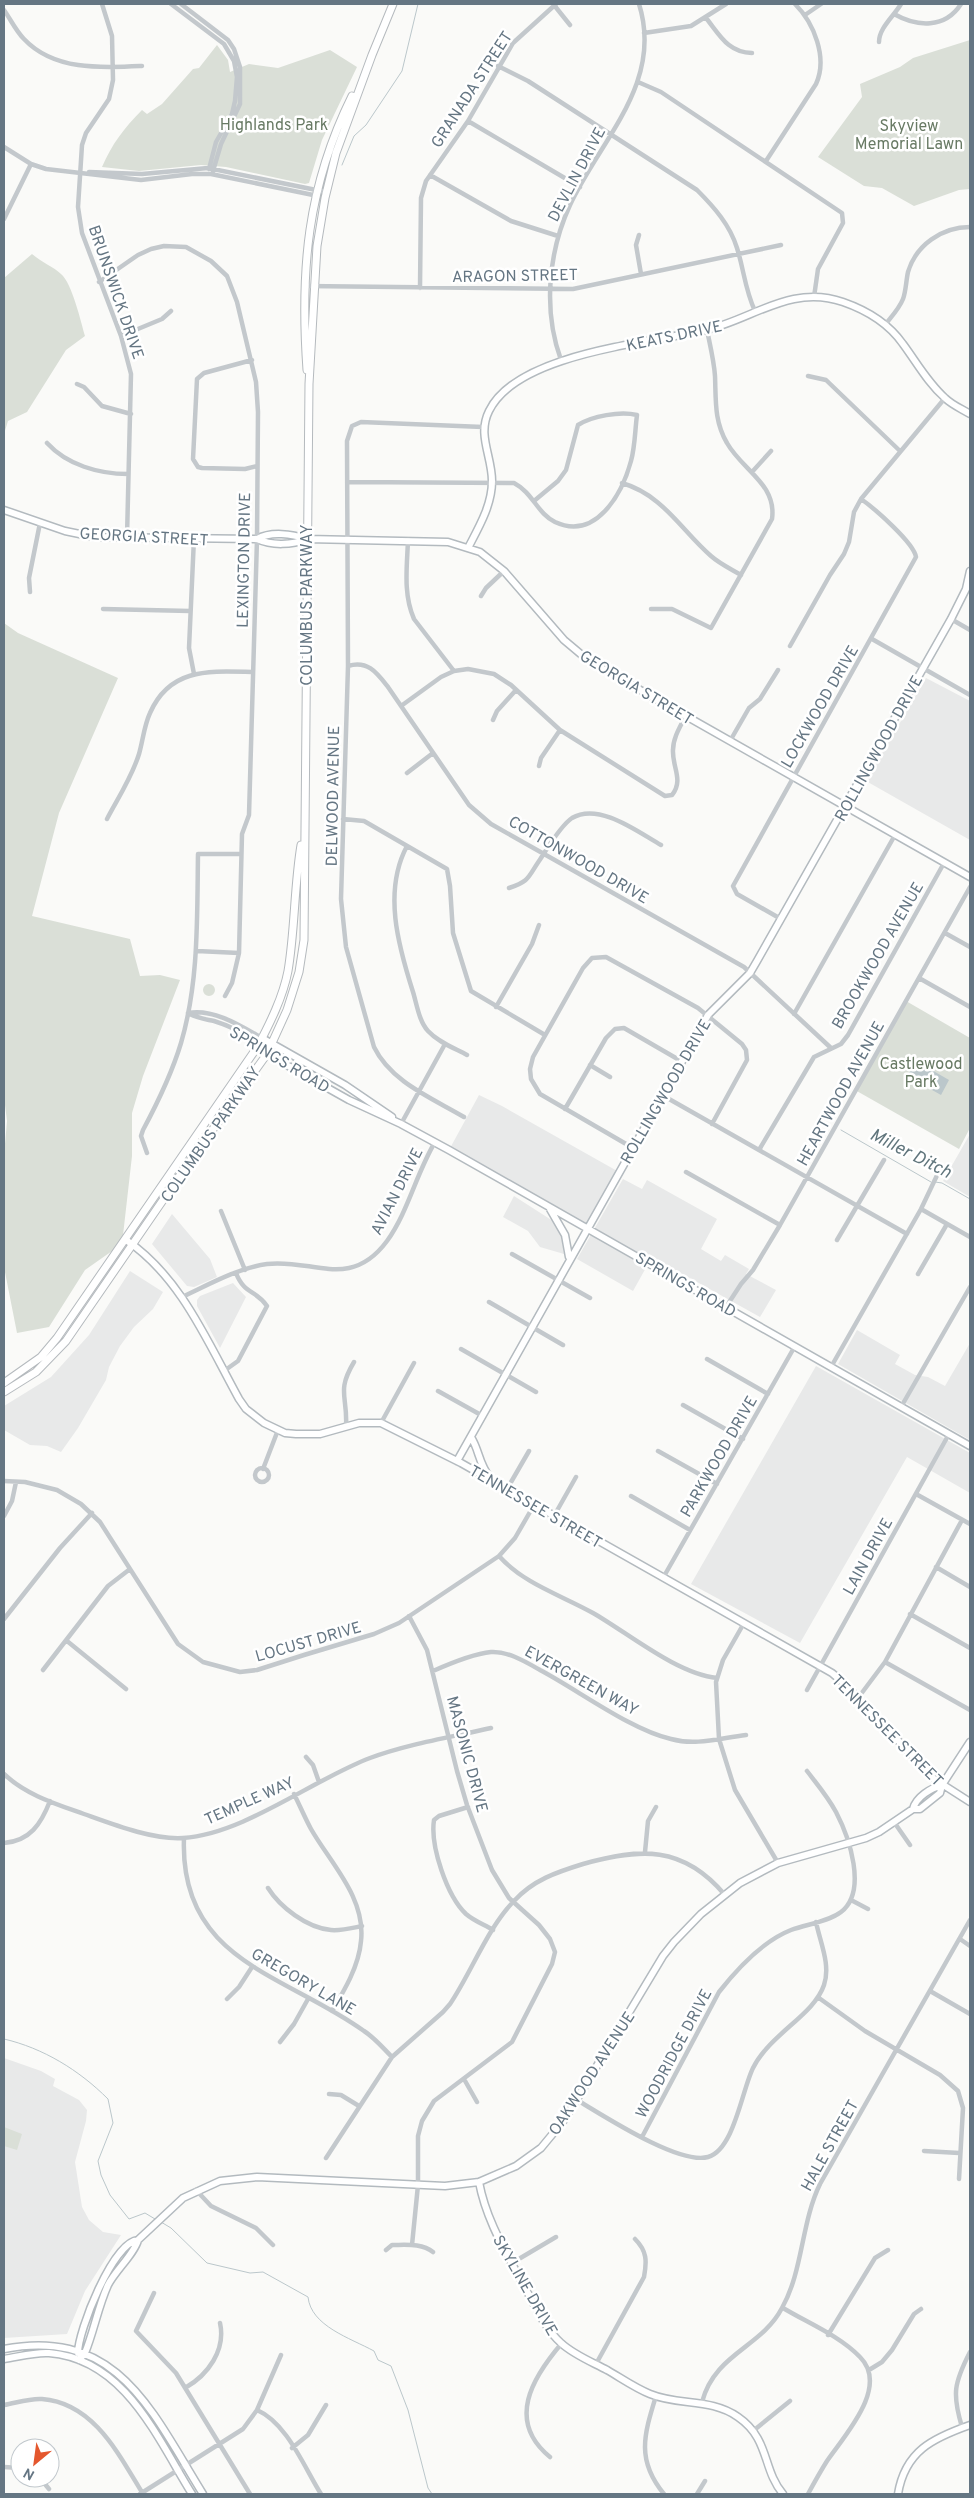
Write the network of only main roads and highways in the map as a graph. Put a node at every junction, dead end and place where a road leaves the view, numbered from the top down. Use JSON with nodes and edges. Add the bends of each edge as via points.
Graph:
{"nodes":[{"id":1,"x":393,"y":4,"type":"edge"},
{"id":2,"x":372,"y":55,"type":"junction"},
{"id":3,"x":309,"y":384,"type":"junction"},
{"id":4,"x":970,"y":414,"type":"edge"},
{"id":5,"x":4,"y":510,"type":"edge"},
{"id":6,"x":307,"y":539,"type":"junction"},
{"id":7,"x":468,"y":548,"type":"junction"},
{"id":8,"x":970,"y":571,"type":"edge"},
{"id":9,"x":845,"y":806,"type":"junction"},
{"id":10,"x":305,"y":825,"type":"junction"},
{"id":11,"x":970,"y":877,"type":"edge"},
{"id":12,"x":262,"y":1038,"type":"junction"},
{"id":13,"x":273,"y":1044,"type":"junction"},
{"id":14,"x":258,"y":1046,"type":"junction"},
{"id":15,"x":267,"y":1054,"type":"junction"},
{"id":16,"x":401,"y":1124,"type":"junction"},
{"id":17,"x":548,"y":1206,"type":"junction"},
{"id":18,"x":586,"y":1228,"type":"junction"},
{"id":19,"x":126,"y":1240,"type":"junction"},
{"id":20,"x":133,"y":1245,"type":"junction"},
{"id":21,"x":569,"y":1259,"type":"junction"},
{"id":22,"x":4,"y":1383,"type":"edge"},
{"id":23,"x":4,"y":1392,"type":"edge"},
{"id":24,"x":471,"y":1437,"type":"junction"},
{"id":25,"x":970,"y":1446,"type":"edge"},
{"id":26,"x":456,"y":1461,"type":"junction"},
{"id":27,"x":491,"y":1480,"type":"junction"},
{"id":28,"x":970,"y":1742,"type":"edge"},
{"id":29,"x":942,"y":1784,"type":"junction"},
{"id":30,"x":970,"y":1802,"type":"edge"},
{"id":31,"x":479,"y":2182,"type":"junction"},
{"id":32,"x":138,"y":2240,"type":"junction"},
{"id":33,"x":4,"y":2349,"type":"edge"},
{"id":34,"x":78,"y":2351,"type":"junction"},
{"id":35,"x":85,"y":2353,"type":"junction"},
{"id":36,"x":4,"y":2359,"type":"edge"},
{"id":37,"x":78,"y":2360,"type":"junction"},
{"id":38,"x":970,"y":2424,"type":"edge"},
{"id":39,"x":192,"y":2494,"type":"edge"},
{"id":40,"x":203,"y":2494,"type":"edge"},
{"id":41,"x":783,"y":2494,"type":"edge"},
{"id":42,"x":898,"y":2494,"type":"edge"}],
"edges":[{"from":1,"to":2,"type":"main road","name":"COLUMBUS PARKWAY"},
{"from":2,"to":3,"type":"main road","name":"COLUMBUS PARKWAY","via":[[344,128],[326,195],[317,246]]},
{"from":2,"to":3,"type":"main road","name":"COLUMBUS PARKWAY","via":[[332,138],[316,193],[305,286]]},
{"from":3,"to":6,"type":"main road","name":"COLUMBUS PARKWAY"},
{"from":4,"to":7,"type":"main road","name":"KEATS DRIVE","via":[[944,398],[885,325],[856,307],[827,298],[787,299],[707,330],[562,360],[528,376],[503,394],[489,411],[483,428],[492,483],[485,515]]},
{"from":5,"to":6,"type":"main road","name":"GEORGIA STREET","via":[[80,535],[257,539],[265,543],[296,543]]},
{"from":6,"to":7,"type":"main road","name":"GEORGIA STREET","via":[[448,542]]},
{"from":6,"to":10,"type":"main road","name":"COLUMBUS PARKWAY"},
{"from":7,"to":9,"type":"main road","name":"GEORGIA STREET","via":[[487,557],[504,571],[576,651]]},
{"from":8,"to":9,"type":"main road","name":"ROLLINGWOOD DRIVE","via":[[964,594],[951,619]]},
{"from":9,"to":11,"type":"main road","name":"GEORGIA STREET"},
{"from":9,"to":18,"type":"main road","name":"ROLLINGWOOD DRIVE","via":[[750,973],[708,1015]]},
{"from":10,"to":12,"type":"main road","name":"COLUMBUS PARKWAY","via":[[296,874],[288,974]]},
{"from":10,"to":13,"type":"main road","name":"COLUMBUS PARKWAY","via":[[299,972]]},
{"from":12,"to":13,"type":"main road","name":"SPRINGS ROAD"},
{"from":12,"to":14,"type":"main road","name":"COLUMBUS PARKWAY"},
{"from":13,"to":15,"type":"main road","name":"COLUMBUS PARKWAY"},
{"from":13,"to":16,"type":"main road","name":"SPRINGS ROAD","via":[[358,1094]]},
{"from":14,"to":15,"type":"main road","name":"SPRINGS ROAD"},
{"from":14,"to":19,"type":"main road","name":"COLUMBUS PARKWAY"},
{"from":15,"to":16,"type":"main road","name":"SPRINGS ROAD","via":[[349,1100]]},
{"from":15,"to":20,"type":"main road","name":"COLUMBUS PARKWAY"},
{"from":16,"to":17,"type":"main road","name":"SPRINGS ROAD"},
{"from":17,"to":18,"type":"main road","name":"SPRINGS ROAD"},
{"from":17,"to":21,"type":"main road","via":[[565,1235]]},
{"from":18,"to":21,"type":"main road","name":"ROLLINGWOOD DRIVE"},
{"from":18,"to":25,"type":"main road","name":"SPRINGS ROAD"},
{"from":19,"to":20,"type":"main road"},
{"from":19,"to":22,"type":"main road","name":"COLUMBUS PARKWAY","via":[[41,1357]]},
{"from":20,"to":23,"type":"main road","name":"COLUMBUS PARKWAY","via":[[66,1341],[36,1372]]},
{"from":20,"to":26,"type":"main road","name":"TENNESSEE STREET","via":[[162,1270],[182,1297],[227,1369],[246,1409],[264,1423],[278,1430],[306,1435],[359,1423],[381,1422]]},
{"from":21,"to":24,"type":"main road","name":"ROLLINGWOOD DRIVE"},
{"from":24,"to":26,"type":"main road","name":"ROLLINGWOOD DRIVE"},
{"from":24,"to":27,"type":"main road","via":[[476,1444],[480,1466]]},
{"from":26,"to":27,"type":"main road","name":"TENNESSEE STREET"},
{"from":27,"to":29,"type":"main road","name":"TENNESSEE STREET","via":[[820,1666],[846,1685]]},
{"from":28,"to":29,"type":"main road","name":"OAKWOOD AVENUE"},
{"from":29,"to":30,"type":"main road","name":"TENNESSEE STREET"},
{"from":29,"to":31,"type":"main road","name":"OAKWOOD AVENUE","via":[[940,1793],[920,1809],[913,1809],[879,1832],[778,1863],[740,1883],[701,1914],[663,1956],[555,2132],[529,2158],[498,2176]]},
{"from":31,"to":32,"type":"main road","name":"OAKWOOD AVENUE","via":[[445,2186],[257,2177],[220,2181],[196,2190],[170,2208]]},
{"from":31,"to":41,"type":"main road","name":"SKYLINE DRIVE","via":[[488,2218],[544,2322],[562,2343],[656,2396],[702,2402],[730,2412],[753,2431],[764,2449],[774,2481]]},
{"from":32,"to":34,"type":"main road","name":"OAKWOOD AVENUE","via":[[132,2240],[123,2248],[106,2273]]},
{"from":32,"to":35,"type":"main road","name":"OAKWOOD AVENUE","via":[[108,2286]]},
{"from":33,"to":34,"type":"main road","via":[[46,2346]]},
{"from":34,"to":35,"type":"main road"},
{"from":34,"to":37,"type":"main road","name":"OAKWOOD AVENUE"},
{"from":35,"to":37,"type":"main road","name":"OAKWOOD AVENUE"},
{"from":35,"to":40,"type":"main road","via":[[102,2361],[134,2388]]},
{"from":36,"to":37,"type":"main road","via":[[44,2353]]},
{"from":37,"to":39,"type":"main road","via":[[105,2374],[130,2396]]},
{"from":38,"to":42,"type":"main road","via":[[941,2435],[920,2450],[906,2468]]}]}
